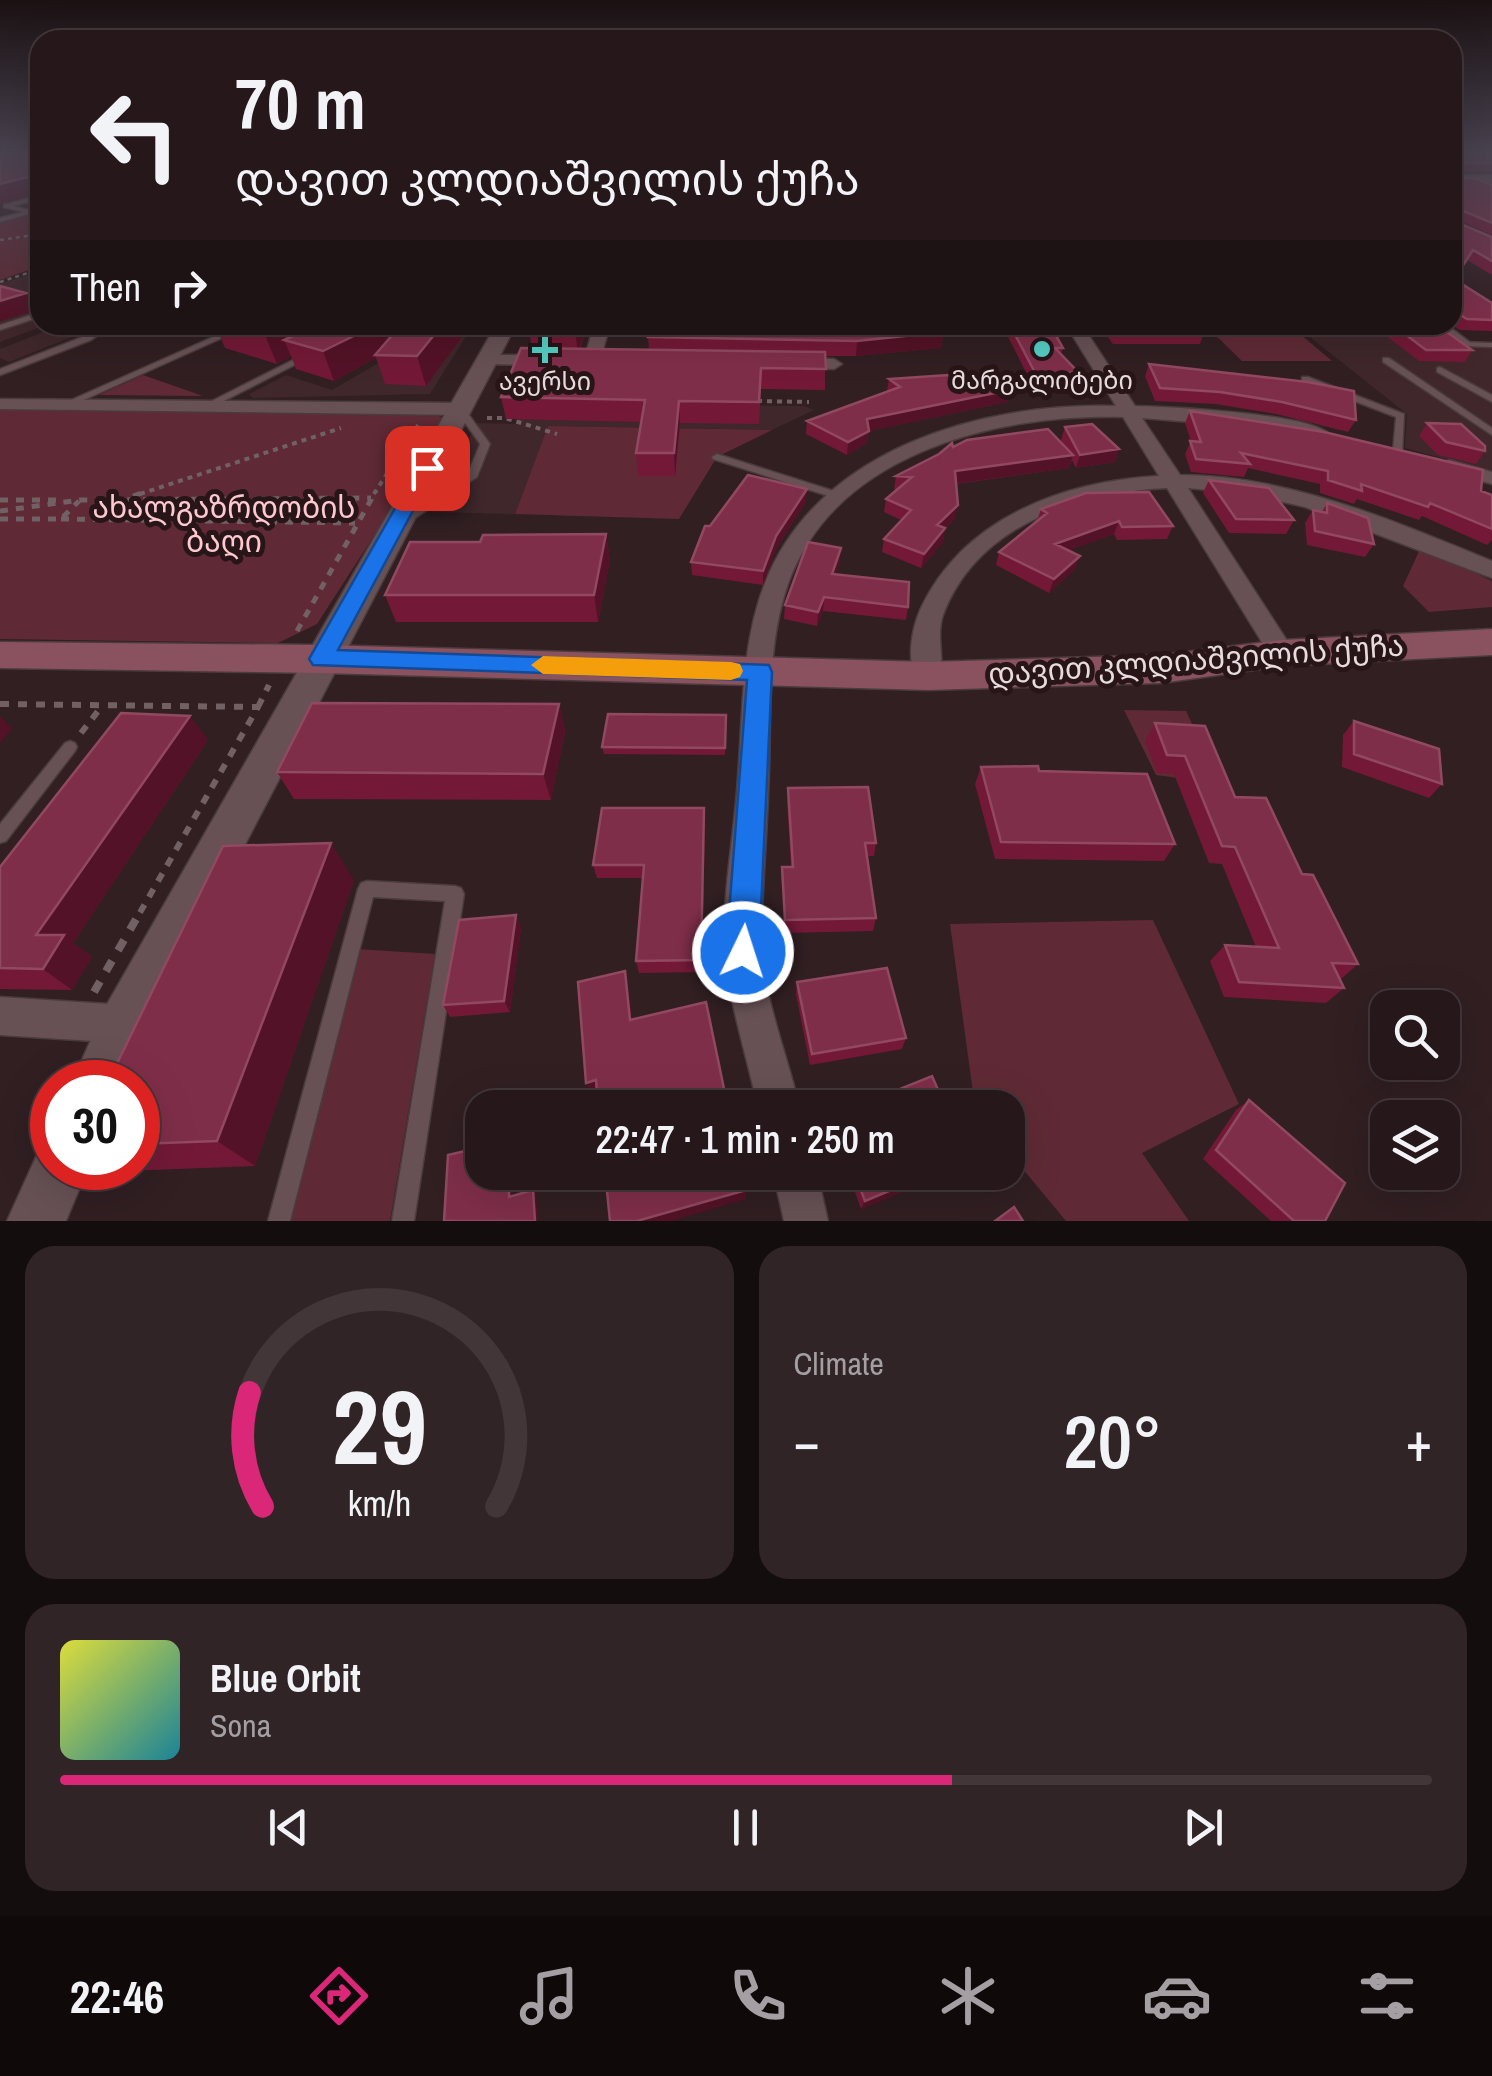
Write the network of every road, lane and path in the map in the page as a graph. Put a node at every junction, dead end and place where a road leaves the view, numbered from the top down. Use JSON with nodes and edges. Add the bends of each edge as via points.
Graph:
{"nodes":[{"id":1,"x":7,"y":207,"type":"edge"},
{"id":2,"x":30,"y":212,"type":"joint"},
{"id":3,"x":0,"y":220,"type":"edge"},
{"id":4,"x":30,"y":236,"type":"edge"},
{"id":5,"x":0,"y":238,"type":"edge"},
{"id":6,"x":10,"y":239,"type":"junction"},
{"id":7,"x":0,"y":248,"type":"edge"},
{"id":8,"x":30,"y":272,"type":"edge"},
{"id":9,"x":0,"y":282,"type":"edge"},
{"id":10,"x":30,"y":318,"type":"edge"},
{"id":11,"x":0,"y":328,"type":"edge"},
{"id":12,"x":92,"y":335,"type":"edge"},
{"id":13,"x":224,"y":335,"type":"edge"},
{"id":14,"x":501,"y":335,"type":"edge"},
{"id":15,"x":602,"y":335,"type":"edge"},
{"id":16,"x":1080,"y":335,"type":"edge"},
{"id":17,"x":1451,"y":335,"type":"edge"},
{"id":18,"x":1464,"y":344,"type":"joint"},
{"id":19,"x":1492,"y":345,"type":"edge"},
{"id":20,"x":313,"y":353,"type":"edge"},
{"id":21,"x":487,"y":360,"type":"junction"},
{"id":22,"x":1386,"y":360,"type":"dead end"},
{"id":23,"x":778,"y":363,"type":"edge"},
{"id":24,"x":834,"y":364,"type":"dead end"},
{"id":25,"x":1440,"y":370,"type":"dead end"},
{"id":26,"x":0,"y":372,"type":"edge"},
{"id":27,"x":1305,"y":380,"type":"edge"},
{"id":28,"x":1492,"y":399,"type":"edge"},
{"id":29,"x":753,"y":401,"type":"edge"},
{"id":30,"x":809,"y":402,"type":"dead end"},
{"id":31,"x":0,"y":404,"type":"edge"},
{"id":32,"x":65,"y":405,"type":"junction"},
{"id":33,"x":207,"y":406,"type":"junction"},
{"id":34,"x":428,"y":408,"type":"junction"},
{"id":35,"x":396,"y":410,"type":"junction"},
{"id":36,"x":1128,"y":410,"type":"junction"},
{"id":37,"x":467,"y":413,"type":"junction"},
{"id":38,"x":1492,"y":432,"type":"edge"},
{"id":39,"x":557,"y":434,"type":"dead end"},
{"id":40,"x":1346,"y":439,"type":"edge"},
{"id":41,"x":1406,"y":454,"type":"joint"},
{"id":42,"x":717,"y":457,"type":"dead end"},
{"id":43,"x":1492,"y":478,"type":"edge"},
{"id":44,"x":1174,"y":480,"type":"junction"},
{"id":45,"x":836,"y":495,"type":"junction"},
{"id":46,"x":371,"y":498,"type":"junction"},
{"id":47,"x":126,"y":499,"type":"junction"},
{"id":48,"x":0,"y":500,"type":"edge"},
{"id":49,"x":80,"y":500,"type":"junction"},
{"id":50,"x":0,"y":511,"type":"edge"},
{"id":51,"x":0,"y":519,"type":"edge"},
{"id":52,"x":61,"y":519,"type":"junction"},
{"id":53,"x":355,"y":523,"type":"junction"},
{"id":54,"x":387,"y":547,"type":"junction"},
{"id":55,"x":1492,"y":570,"type":"edge"},
{"id":56,"x":1492,"y":642,"type":"edge"},
{"id":57,"x":1282,"y":652,"type":"junction"},
{"id":58,"x":0,"y":655,"type":"edge"},
{"id":59,"x":302,"y":659,"type":"junction"},
{"id":60,"x":760,"y":672,"type":"junction"},
{"id":61,"x":928,"y":676,"type":"junction"},
{"id":62,"x":0,"y":704,"type":"edge"},
{"id":63,"x":102,"y":705,"type":"junction"},
{"id":64,"x":70,"y":747,"type":"joint"},
{"id":65,"x":0,"y":836,"type":"edge"},
{"id":66,"x":0,"y":1016,"type":"edge"},
{"id":67,"x":101,"y":1022,"type":"junction"},
{"id":68,"x":99,"y":1060,"type":"edge"},
{"id":69,"x":775,"y":1090,"type":"edge"},
{"id":70,"x":50,"y":1190,"type":"edge"},
{"id":71,"x":798,"y":1190,"type":"edge"},
{"id":72,"x":36,"y":1221,"type":"edge"},
{"id":73,"x":279,"y":1221,"type":"edge"},
{"id":74,"x":403,"y":1221,"type":"edge"},
{"id":75,"x":806,"y":1221,"type":"edge"}],
"edges":[{"from":1,"to":2,"type":"lane"},
{"from":2,"to":3,"type":"lane"},
{"from":4,"to":6,"type":"path"},
{"from":5,"to":6,"type":"path"},
{"from":6,"to":7,"type":"path"},
{"from":8,"to":9,"type":"path"},
{"from":10,"to":11,"type":"lane"},
{"from":12,"to":26,"type":"lane"},
{"from":13,"to":32,"type":"lane"},
{"from":14,"to":21,"type":"street"},
{"from":15,"to":21,"type":"street","via":[[601,360]]},
{"from":16,"to":36,"type":"street"},
{"from":17,"to":18,"type":"street"},
{"from":18,"to":19,"type":"lane"},
{"from":20,"to":33,"type":"lane"},
{"from":21,"to":37,"type":"street"},
{"from":22,"to":38,"type":"lane"},
{"from":23,"to":24,"type":"street"},
{"from":25,"to":28,"type":"lane"},
{"from":27,"to":41,"type":"lane","via":[[1401,416]]},
{"from":29,"to":30,"type":"path"},
{"from":31,"to":32,"type":"street"},
{"from":32,"to":33,"type":"street"},
{"from":33,"to":35,"type":"street"},
{"from":34,"to":35,"type":"street"},
{"from":34,"to":37,"type":"street"},
{"from":34,"to":46,"type":"path"},
{"from":35,"to":47,"type":"path"},
{"from":36,"to":40,"type":"street","via":[[1214,414]]},
{"from":36,"to":44,"type":"street"},
{"from":36,"to":45,"type":"street","via":[[1023,418],[944,435],[890,458]]},
{"from":37,"to":39,"type":"path"},
{"from":37,"to":54,"type":"street"},
{"from":37,"to":54,"type":"lane","via":[[486,444],[473,475]]},
{"from":41,"to":43,"type":"street"},
{"from":42,"to":45,"type":"lane"},
{"from":44,"to":55,"type":"street","via":[[1316,503]]},
{"from":44,"to":57,"type":"street"},
{"from":44,"to":61,"type":"street","via":[[1119,484],[1043,504],[980,542],[949,582],[926,630]]},
{"from":45,"to":60,"type":"street","via":[[787,560],[768,614]]},
{"from":46,"to":47,"type":"path"},
{"from":46,"to":53,"type":"path"},
{"from":47,"to":49,"type":"path"},
{"from":48,"to":49,"type":"path"},
{"from":49,"to":50,"type":"path"},
{"from":49,"to":52,"type":"path"},
{"from":51,"to":52,"type":"path"},
{"from":52,"to":53,"type":"path"},
{"from":53,"to":59,"type":"path"},
{"from":54,"to":59,"type":"street"},
{"from":56,"to":57,"type":"main road","name":"დავით კლდიაშვილის ქუჩა"},
{"from":57,"to":61,"type":"main road","name":"დავით კლდიაშვილის ქუჩა","via":[[1161,669]]},
{"from":58,"to":59,"type":"main road","name":"დავით კლდიაშვილის ქუჩა"},
{"from":59,"to":60,"type":"main road","name":"დავით კლდიაშვილის ქუჩა"},
{"from":59,"to":67,"type":"street"},
{"from":60,"to":61,"type":"main road","name":"დავით კლდიაშვილის ქუჩა"},
{"from":60,"to":69,"type":"street","via":[[743,952]]},
{"from":62,"to":63,"type":"path"},
{"from":63,"to":64,"type":"path"},
{"from":63,"to":67,"type":"path","via":[[258,708]]},
{"from":64,"to":65,"type":"lane"},
{"from":66,"to":67,"type":"street"},
{"from":67,"to":68,"type":"street"},
{"from":70,"to":72,"type":"street"},
{"from":71,"to":75,"type":"street"},
{"from":73,"to":74,"type":"lane","via":[[367,889],[456,894]]}]}
